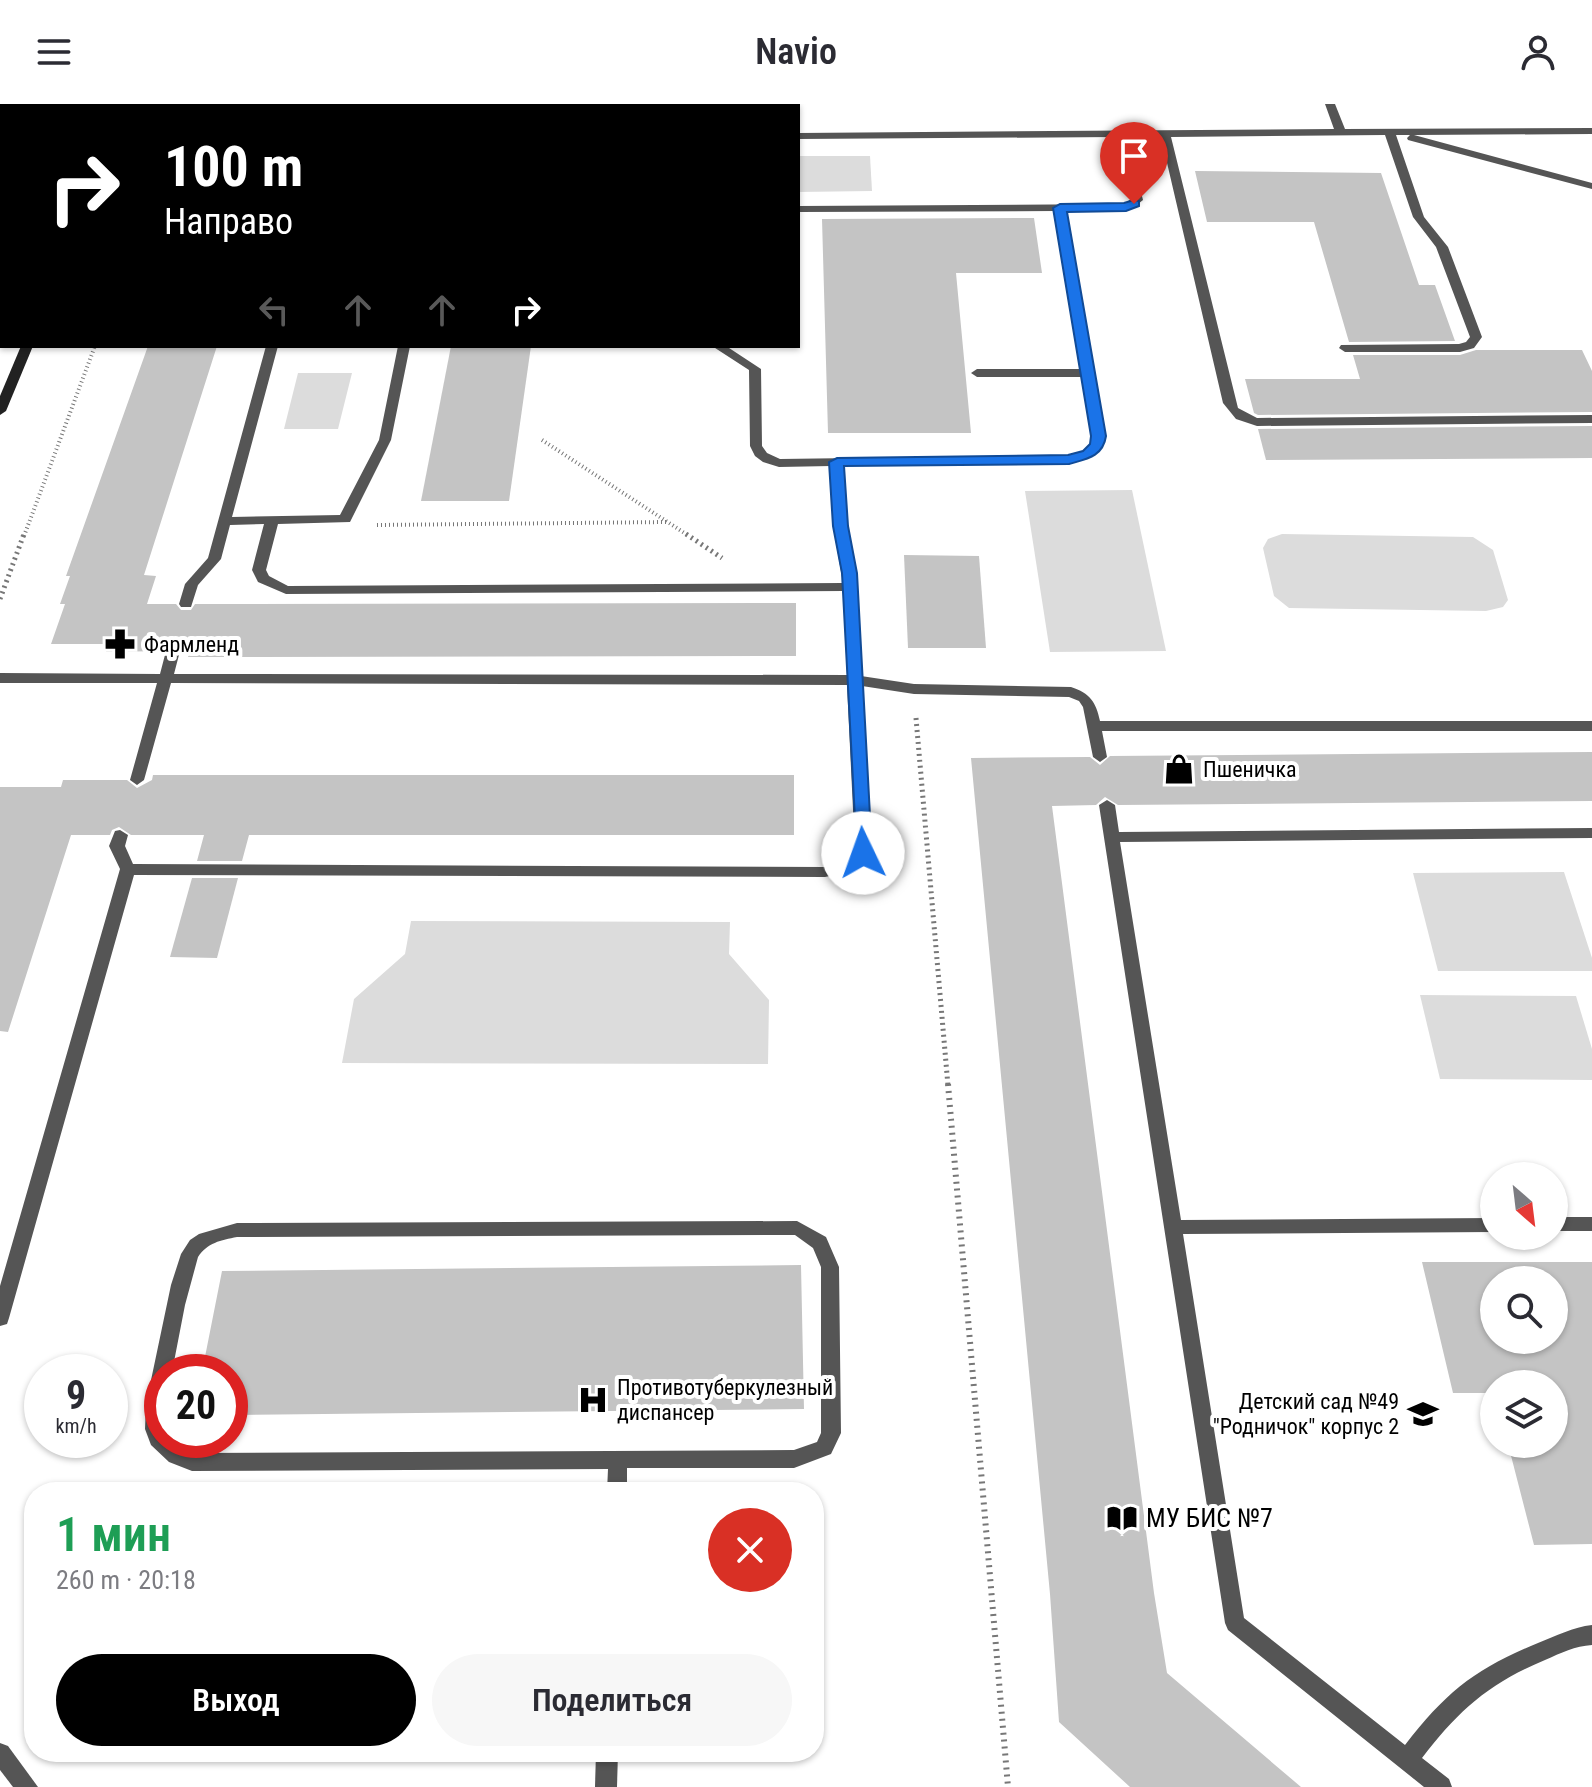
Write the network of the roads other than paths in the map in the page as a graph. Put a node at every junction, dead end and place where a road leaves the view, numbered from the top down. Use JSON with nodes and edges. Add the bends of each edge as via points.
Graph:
{"nodes":[{"id":1,"x":1330,"y":104,"type":"edge"},
{"id":2,"x":1592,"y":131,"type":"edge"},
{"id":3,"x":1389,"y":132,"type":"junction"},
{"id":4,"x":1165,"y":133,"type":"junction"},
{"id":5,"x":1341,"y":133,"type":"junction"},
{"id":6,"x":1121,"y":134,"type":"junction"},
{"id":7,"x":800,"y":136,"type":"edge"},
{"id":8,"x":1592,"y":186,"type":"edge"},
{"id":9,"x":1060,"y":208,"type":"junction"},
{"id":10,"x":800,"y":209,"type":"edge"},
{"id":11,"x":26,"y":348,"type":"edge"},
{"id":12,"x":271,"y":348,"type":"edge"},
{"id":13,"x":404,"y":348,"type":"edge"},
{"id":14,"x":721,"y":348,"type":"edge"},
{"id":15,"x":1345,"y":348,"type":"dead end"},
{"id":16,"x":977,"y":373,"type":"dead end"},
{"id":17,"x":1088,"y":373,"type":"junction"},
{"id":18,"x":0,"y":411,"type":"edge"},
{"id":19,"x":1592,"y":419,"type":"edge"},
{"id":20,"x":837,"y":462,"type":"junction"},
{"id":21,"x":272,"y":520,"type":"junction"},
{"id":22,"x":225,"y":521,"type":"junction"},
{"id":23,"x":850,"y":587,"type":"junction"},
{"id":24,"x":186,"y":604,"type":"dead end"},
{"id":25,"x":173,"y":651,"type":"dead end"},
{"id":26,"x":0,"y":678,"type":"edge"},
{"id":27,"x":165,"y":678,"type":"junction"},
{"id":28,"x":855,"y":680,"type":"junction"},
{"id":29,"x":1094,"y":726,"type":"junction"},
{"id":30,"x":1592,"y":726,"type":"edge"},
{"id":31,"x":1100,"y":757,"type":"dead end"},
{"id":32,"x":137,"y":780,"type":"dead end"},
{"id":33,"x":1107,"y":805,"type":"dead end"},
{"id":34,"x":1592,"y":833,"type":"edge"},
{"id":35,"x":120,"y":835,"type":"dead end"},
{"id":36,"x":1113,"y":837,"type":"junction"},
{"id":37,"x":128,"y":869,"type":"junction"},
{"id":38,"x":1568,"y":1224,"type":"edge"},
{"id":39,"x":1592,"y":1224,"type":"edge"},
{"id":40,"x":1480,"y":1225,"type":"edge"},
{"id":41,"x":1174,"y":1227,"type":"junction"},
{"id":42,"x":0,"y":1318,"type":"edge"},
{"id":43,"x":166,"y":1354,"type":"edge"},
{"id":44,"x":179,"y":1458,"type":"edge"},
{"id":45,"x":618,"y":1460,"type":"junction"},
{"id":46,"x":617,"y":1482,"type":"edge"},
{"id":47,"x":1592,"y":1635,"type":"edge"},
{"id":48,"x":0,"y":1753,"type":"edge"},
{"id":49,"x":1407,"y":1760,"type":"junction"},
{"id":50,"x":607,"y":1762,"type":"edge"},
{"id":51,"x":27,"y":1787,"type":"edge"},
{"id":52,"x":606,"y":1787,"type":"edge"},
{"id":53,"x":1441,"y":1787,"type":"edge"}],
"edges":[{"from":1,"to":5,"type":"lane"},
{"from":2,"to":3,"type":"lane"},
{"from":3,"to":5,"type":"lane"},
{"from":3,"to":8,"type":"lane"},
{"from":3,"to":15,"type":"lane","via":[[1419,217],[1442,247],[1476,337],[1460,348]]},
{"from":4,"to":5,"type":"lane"},
{"from":4,"to":6,"type":"lane"},
{"from":4,"to":19,"type":"lane","via":[[1229,403],[1244,419]]},
{"from":6,"to":7,"type":"lane"},
{"from":6,"to":9,"type":"lane","via":[[1134,204]]},
{"from":9,"to":10,"type":"lane"},
{"from":9,"to":17,"type":"lane"},
{"from":11,"to":18,"type":"street"},
{"from":12,"to":22,"type":"lane"},
{"from":13,"to":21,"type":"lane","via":[[385,440],[345,519]]},
{"from":14,"to":20,"type":"lane","via":[[755,369],[759,454],[779,463]]},
{"from":16,"to":17,"type":"lane"},
{"from":17,"to":20,"type":"lane","via":[[1099,436],[1088,454],[1069,459]]},
{"from":20,"to":23,"type":"lane"},
{"from":21,"to":22,"type":"lane"},
{"from":21,"to":23,"type":"lane","via":[[259,570],[263,579],[286,590]]},
{"from":22,"to":24,"type":"lane","via":[[214,559],[192,584]]},
{"from":23,"to":28,"type":"lane"},
{"from":25,"to":27,"type":"lane"},
{"from":26,"to":27,"type":"lane"},
{"from":27,"to":28,"type":"lane"},
{"from":27,"to":32,"type":"lane"},
{"from":28,"to":29,"type":"lane","via":[[914,689],[1071,692],[1090,706]]},
{"from":28,"to":37,"type":"lane","via":[[863,853],[849,867],[825,872]]},
{"from":29,"to":30,"type":"lane"},
{"from":29,"to":31,"type":"lane"},
{"from":33,"to":36,"type":"lane"},
{"from":34,"to":36,"type":"lane"},
{"from":35,"to":37,"type":"lane","via":[[117,846]]},
{"from":36,"to":41,"type":"lane"},
{"from":37,"to":42,"type":"lane"},
{"from":38,"to":39,"type":"lane"},
{"from":40,"to":41,"type":"lane"},
{"from":41,"to":49,"type":"lane","via":[[1235,1623]]},
{"from":43,"to":45,"type":"lane","via":[[194,1247],[211,1235],[237,1230],[797,1228],[817,1237],[830,1267],[831,1433],[824,1448],[794,1459]]},
{"from":44,"to":45,"type":"lane"},
{"from":45,"to":46,"type":"lane"},
{"from":47,"to":49,"type":"lane","via":[[1480,1679],[1443,1714]]},
{"from":48,"to":51,"type":"lane"},
{"from":49,"to":53,"type":"lane"},
{"from":50,"to":52,"type":"lane"}]}
